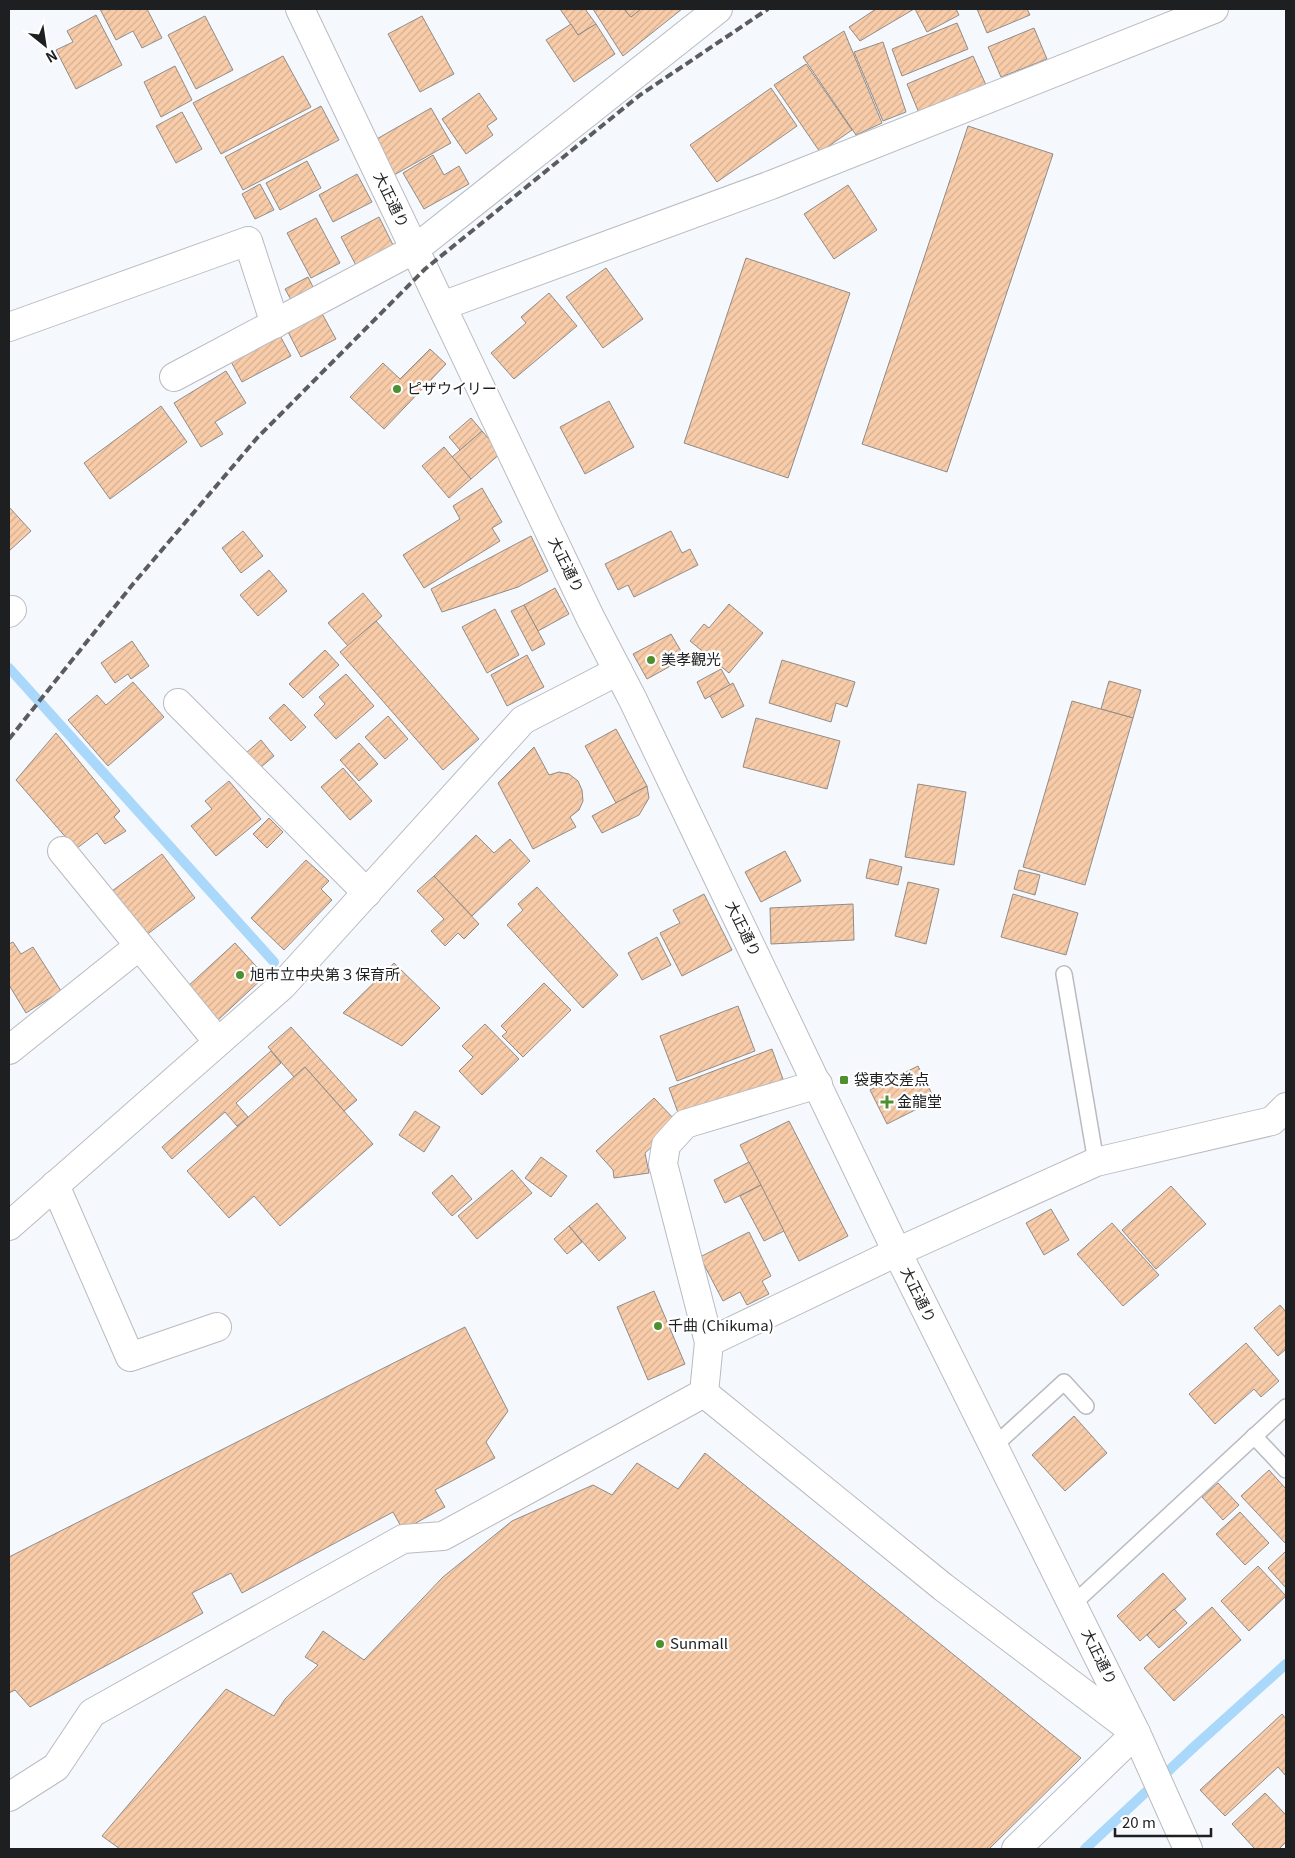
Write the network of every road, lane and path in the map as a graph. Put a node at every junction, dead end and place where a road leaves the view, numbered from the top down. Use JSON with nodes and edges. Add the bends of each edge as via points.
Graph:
{"nodes":[{"id":1,"x":300,"y":9,"type":"edge"},
{"id":2,"x":718,"y":9,"type":"edge"},
{"id":3,"x":1214,"y":9,"type":"edge"},
{"id":4,"x":415,"y":249,"type":"junction"},
{"id":5,"x":442,"y":306,"type":"junction"},
{"id":6,"x":275,"y":324,"type":"junction"},
{"id":7,"x":9,"y":327,"type":"edge"},
{"id":8,"x":174,"y":377,"type":"dead end"},
{"id":9,"x":618,"y":671,"type":"junction"},
{"id":10,"x":178,"y":703,"type":"dead end"},
{"id":11,"x":62,"y":851,"type":"dead end"},
{"id":12,"x":367,"y":893,"type":"junction"},
{"id":13,"x":139,"y":946,"type":"junction"},
{"id":14,"x":1064,"y":974,"type":"dead end"},
{"id":15,"x":218,"y":1042,"type":"junction"},
{"id":16,"x":9,"y":1050,"type":"edge"},
{"id":17,"x":818,"y":1084,"type":"junction"},
{"id":18,"x":1286,"y":1107,"type":"edge"},
{"id":19,"x":1096,"y":1162,"type":"junction"},
{"id":20,"x":55,"y":1185,"type":"junction"},
{"id":21,"x":9,"y":1226,"type":"edge"},
{"id":22,"x":897,"y":1252,"type":"junction"},
{"id":23,"x":217,"y":1327,"type":"dead end"},
{"id":24,"x":709,"y":1342,"type":"junction"},
{"id":25,"x":704,"y":1393,"type":"junction"},
{"id":26,"x":1086,"y":1406,"type":"dead end"},
{"id":27,"x":1286,"y":1407,"type":"edge"},
{"id":28,"x":1254,"y":1436,"type":"junction"},
{"id":29,"x":994,"y":1446,"type":"junction"},
{"id":30,"x":1286,"y":1470,"type":"edge"},
{"id":31,"x":1072,"y":1604,"type":"junction"},
{"id":32,"x":1136,"y":1733,"type":"junction"},
{"id":33,"x":9,"y":1797,"type":"edge"},
{"id":34,"x":1016,"y":1849,"type":"edge"},
{"id":35,"x":1188,"y":1849,"type":"edge"}],
"edges":[{"from":1,"to":4,"type":"street","name":"大正通り"},
{"from":2,"to":4,"type":"street"},
{"from":3,"to":5,"type":"street","via":[[771,185]]},
{"from":4,"to":5,"type":"street","name":"大正通り"},
{"from":4,"to":6,"type":"street"},
{"from":5,"to":9,"type":"street","name":"大正通り"},
{"from":6,"to":7,"type":"street","via":[[248,241]]},
{"from":6,"to":8,"type":"street"},
{"from":9,"to":12,"type":"street","via":[[523,720]]},
{"from":9,"to":17,"type":"street","name":"大正通り"},
{"from":10,"to":12,"type":"street"},
{"from":11,"to":13,"type":"street"},
{"from":12,"to":15,"type":"street","via":[[282,986]]},
{"from":13,"to":15,"type":"street"},
{"from":13,"to":16,"type":"street"},
{"from":14,"to":19,"type":"lane"},
{"from":15,"to":20,"type":"street"},
{"from":17,"to":22,"type":"street","name":"大正通り"},
{"from":17,"to":24,"type":"street","via":[[685,1124],[666,1145],[663,1164]]},
{"from":18,"to":19,"type":"street","via":[[1272,1120]]},
{"from":19,"to":22,"type":"street"},
{"from":20,"to":21,"type":"street"},
{"from":20,"to":23,"type":"street","via":[[130,1357]]},
{"from":22,"to":24,"type":"street"},
{"from":22,"to":29,"type":"street","name":"大正通り"},
{"from":24,"to":25,"type":"street"},
{"from":25,"to":32,"type":"street","via":[[943,1587]]},
{"from":25,"to":33,"type":"street","via":[[443,1536],[403,1539],[92,1713],[56,1767]]},
{"from":26,"to":29,"type":"lane","via":[[1064,1382]]},
{"from":27,"to":28,"type":"lane"},
{"from":28,"to":30,"type":"lane"},
{"from":28,"to":31,"type":"lane"},
{"from":29,"to":31,"type":"street","name":"大正通り"},
{"from":31,"to":32,"type":"street","name":"大正通り"},
{"from":32,"to":34,"type":"street"},
{"from":32,"to":35,"type":"street","name":"大正通り"}]}
